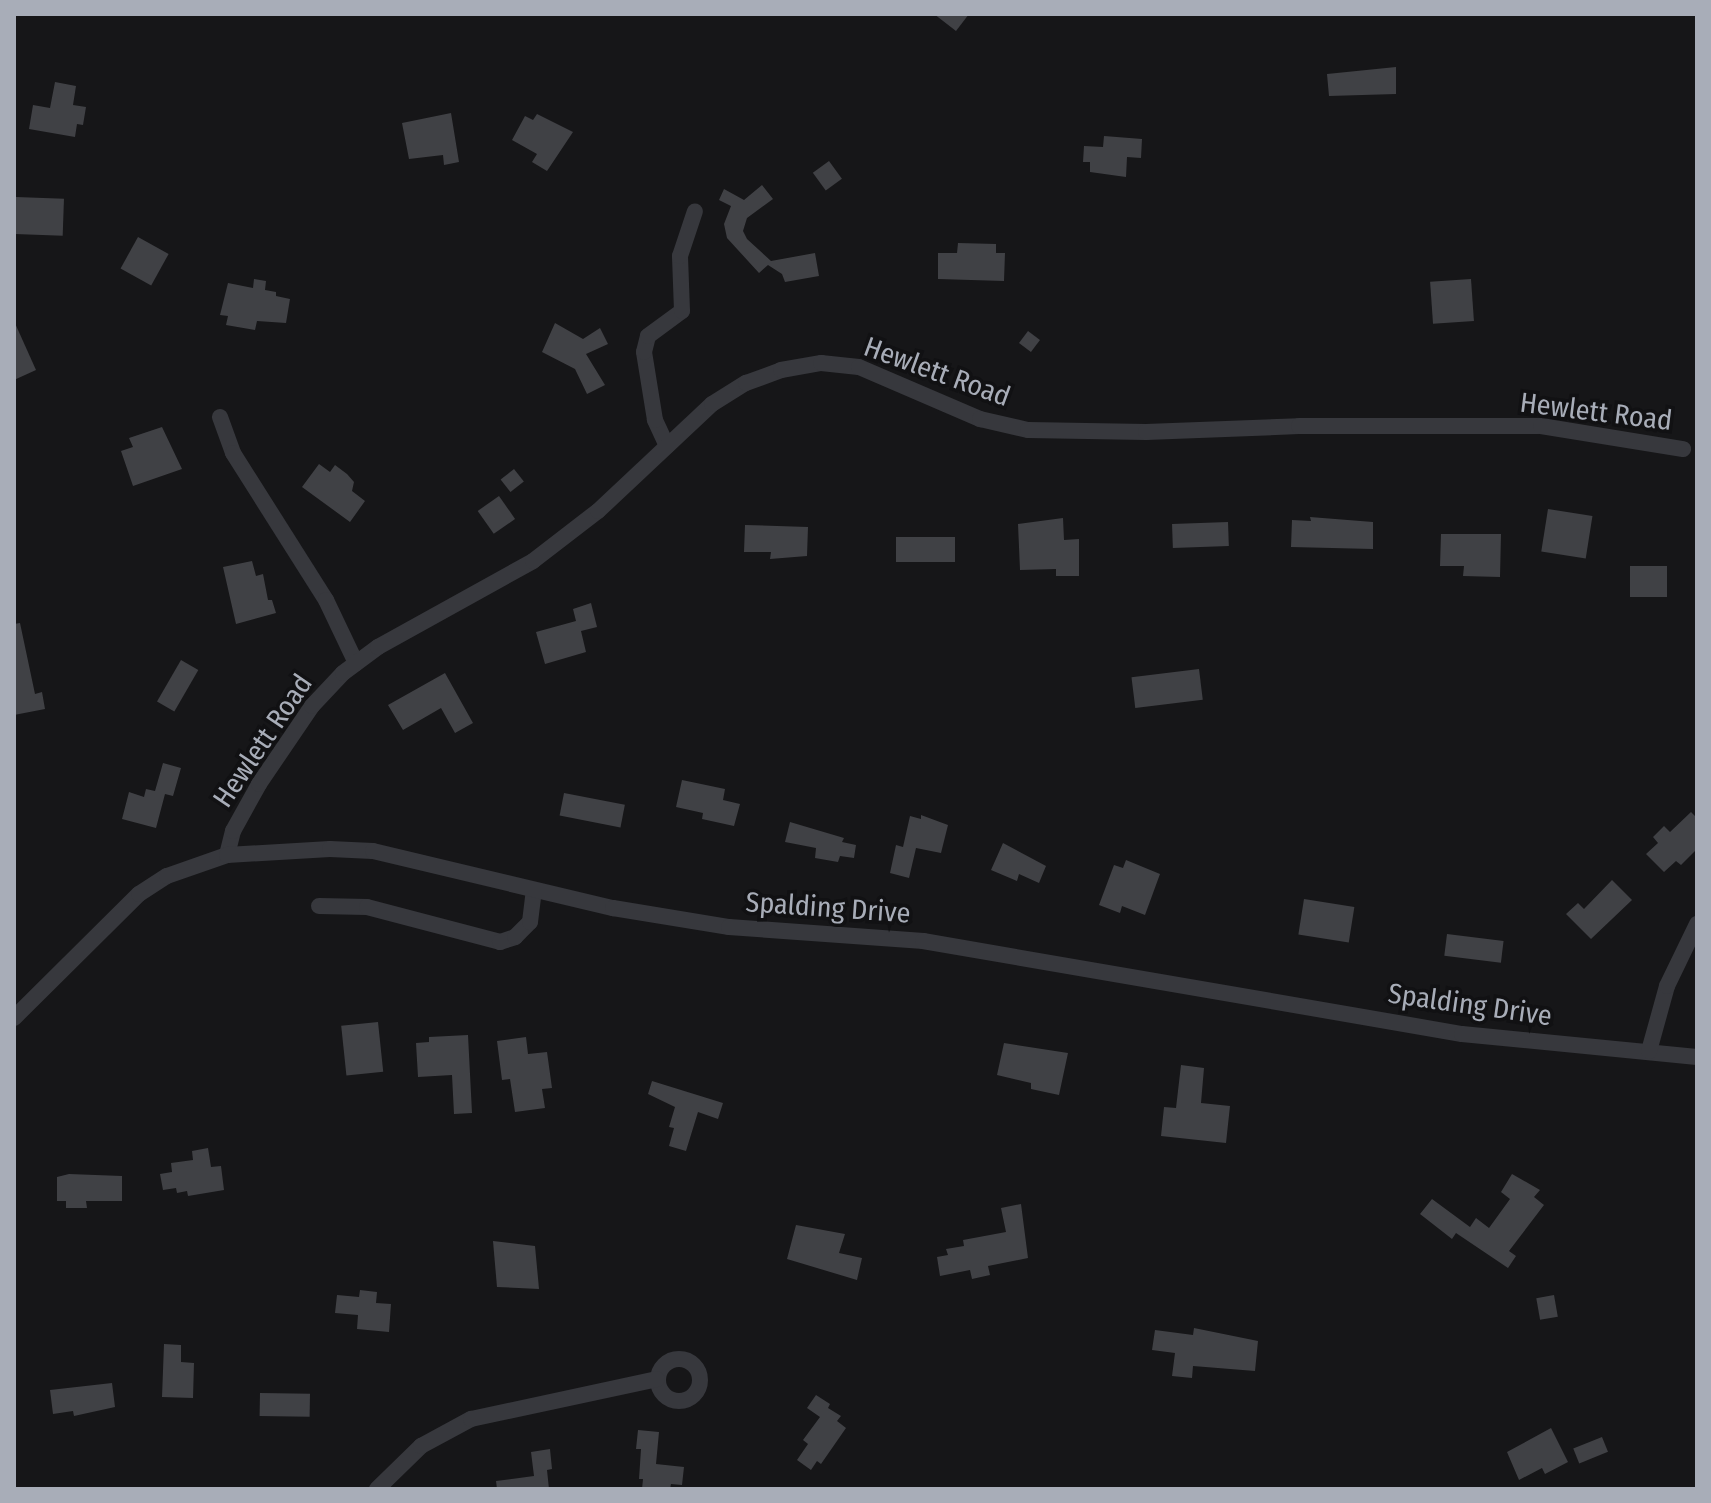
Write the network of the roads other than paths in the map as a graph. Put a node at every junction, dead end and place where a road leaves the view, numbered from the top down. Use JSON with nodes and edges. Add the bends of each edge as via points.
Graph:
{"nodes":[{"id":1,"x":695,"y":211,"type":"dead end"},
{"id":2,"x":220,"y":417,"type":"dead end"},
{"id":3,"x":667,"y":446,"type":"junction"},
{"id":4,"x":1683,"y":449,"type":"dead end"},
{"id":5,"x":356,"y":663,"type":"junction"},
{"id":6,"x":227,"y":855,"type":"junction"},
{"id":7,"x":534,"y":890,"type":"junction"},
{"id":8,"x":319,"y":906,"type":"dead end"},
{"id":9,"x":1697,"y":924,"type":"edge"},
{"id":10,"x":14,"y":1018,"type":"edge"},
{"id":11,"x":1649,"y":1051,"type":"junction"},
{"id":12,"x":1697,"y":1057,"type":"edge"},
{"id":13,"x":657,"y":1379,"type":"dead end"},
{"id":14,"x":377,"y":1489,"type":"edge"}],
"edges":[{"from":1,"to":3,"type":"street","via":[[680,256],[682,311],[648,336],[644,352],[655,420]]},
{"from":2,"to":5,"type":"street","via":[[233,453],[326,600]]},
{"from":3,"to":4,"type":"street","name":"Hewlett Road","via":[[712,404],[746,383],[821,363],[870,370],[980,419],[1028,430],[1541,426]]},
{"from":3,"to":5,"type":"street","name":"Hewlett Road","via":[[598,511],[533,561]]},
{"from":5,"to":6,"type":"street","name":"Hewlett Road","via":[[312,706],[259,784],[233,831]]},
{"from":6,"to":7,"type":"street","name":"Spalding Drive","via":[[373,851]]},
{"from":6,"to":10,"type":"street","name":"Spalding Drive","via":[[167,876],[139,894]]},
{"from":7,"to":8,"type":"street","via":[[530,922],[515,937],[500,942],[367,907]]},
{"from":7,"to":11,"type":"street","name":"Spalding Drive","via":[[729,927],[923,941],[1462,1034]]},
{"from":9,"to":11,"type":"street","via":[[1667,986]]},
{"from":11,"to":12,"type":"street","name":"Spalding Drive"},
{"from":13,"to":14,"type":"street","via":[[471,1419],[421,1446]]}]}
